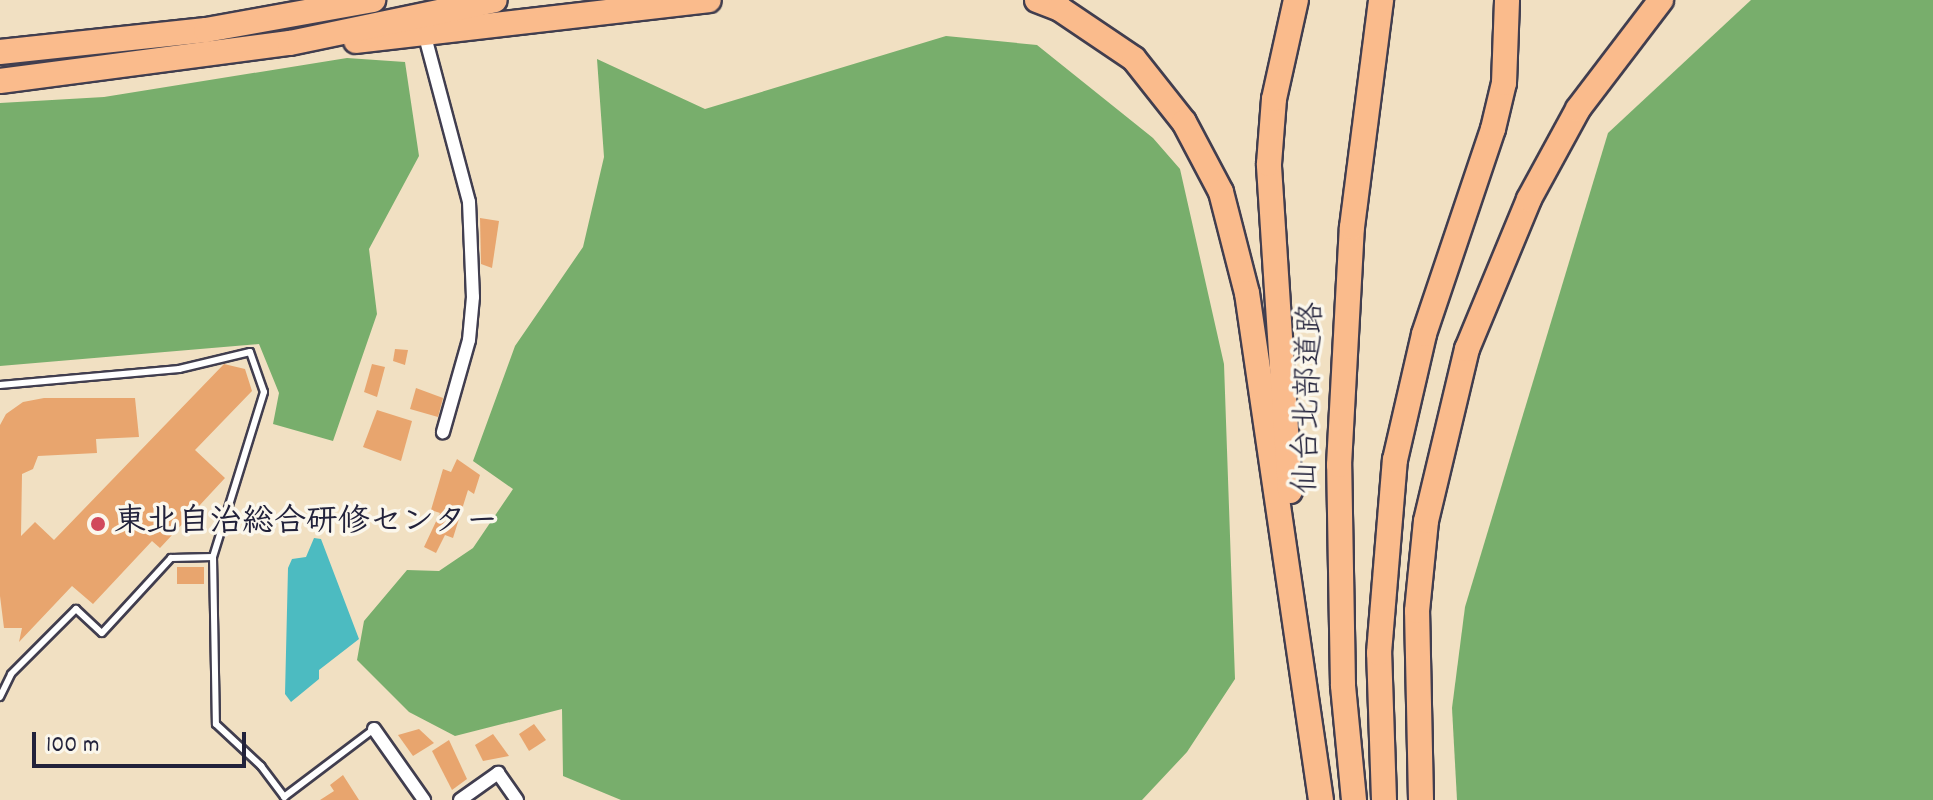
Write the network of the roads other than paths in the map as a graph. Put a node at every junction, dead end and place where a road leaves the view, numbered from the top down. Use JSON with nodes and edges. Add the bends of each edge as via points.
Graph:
{"nodes":[{"id":1,"x":317,"y":0,"type":"edge"},
{"id":2,"x":373,"y":0,"type":"edge"},
{"id":3,"x":495,"y":0,"type":"edge"},
{"id":4,"x":709,"y":0,"type":"edge"},
{"id":5,"x":1037,"y":0,"type":"edge"},
{"id":6,"x":1296,"y":0,"type":"edge"},
{"id":7,"x":1381,"y":0,"type":"edge"},
{"id":8,"x":1507,"y":0,"type":"edge"},
{"id":9,"x":1661,"y":0,"type":"edge"},
{"id":10,"x":131,"y":39,"type":"junction"},
{"id":11,"x":290,"y":43,"type":"junction"},
{"id":12,"x":427,"y":44,"type":"dead end"},
{"id":13,"x":0,"y":52,"type":"edge"},
{"id":14,"x":0,"y":81,"type":"edge"},
{"id":15,"x":0,"y":385,"type":"edge"},
{"id":16,"x":443,"y":432,"type":"dead end"},
{"id":17,"x":213,"y":557,"type":"junction"},
{"id":18,"x":1301,"y":653,"type":"junction"},
{"id":19,"x":0,"y":697,"type":"edge"},
{"id":20,"x":374,"y":729,"type":"joint"},
{"id":21,"x":424,"y":800,"type":"edge"},
{"id":22,"x":460,"y":800,"type":"edge"},
{"id":23,"x":517,"y":800,"type":"edge"},
{"id":24,"x":1321,"y":800,"type":"edge"},
{"id":25,"x":1354,"y":800,"type":"edge"},
{"id":26,"x":1384,"y":800,"type":"edge"},
{"id":27,"x":1421,"y":800,"type":"edge"}],
"edges":[{"from":1,"to":10,"type":"highway"},
{"from":2,"to":10,"type":"highway"},
{"from":3,"to":11,"type":"highway"},
{"from":4,"to":11,"type":"highway","via":[[377,41]]},
{"from":5,"to":18,"type":"highway","via":[[1072,16],[1134,59],[1184,122],[1221,192],[1247,293]]},
{"from":6,"to":18,"type":"highway","via":[[1274,99],[1269,230]]},
{"from":7,"to":25,"type":"highway","name":"仙台北部道路","via":[[1352,227],[1340,435],[1338,581]]},
{"from":8,"to":26,"type":"highway","via":[[1508,38],[1493,129],[1424,334],[1395,460],[1379,653]]},
{"from":9,"to":27,"type":"highway","via":[[1619,50],[1571,122],[1529,199],[1467,349],[1444,431],[1417,611]]},
{"from":10,"to":13,"type":"highway"},
{"from":11,"to":14,"type":"highway"},
{"from":12,"to":16,"type":"street","via":[[469,202],[473,297],[469,340]]},
{"from":15,"to":17,"type":"lane","via":[[179,369],[250,352],[264,392]]},
{"from":17,"to":19,"type":"lane","via":[[171,558],[102,633],[76,609],[11,674]]},
{"from":17,"to":20,"type":"lane","via":[[216,724],[261,766],[284,797]]},
{"from":18,"to":24,"type":"highway"},
{"from":20,"to":21,"type":"street"},
{"from":22,"to":23,"type":"street","via":[[498,773]]}]}
